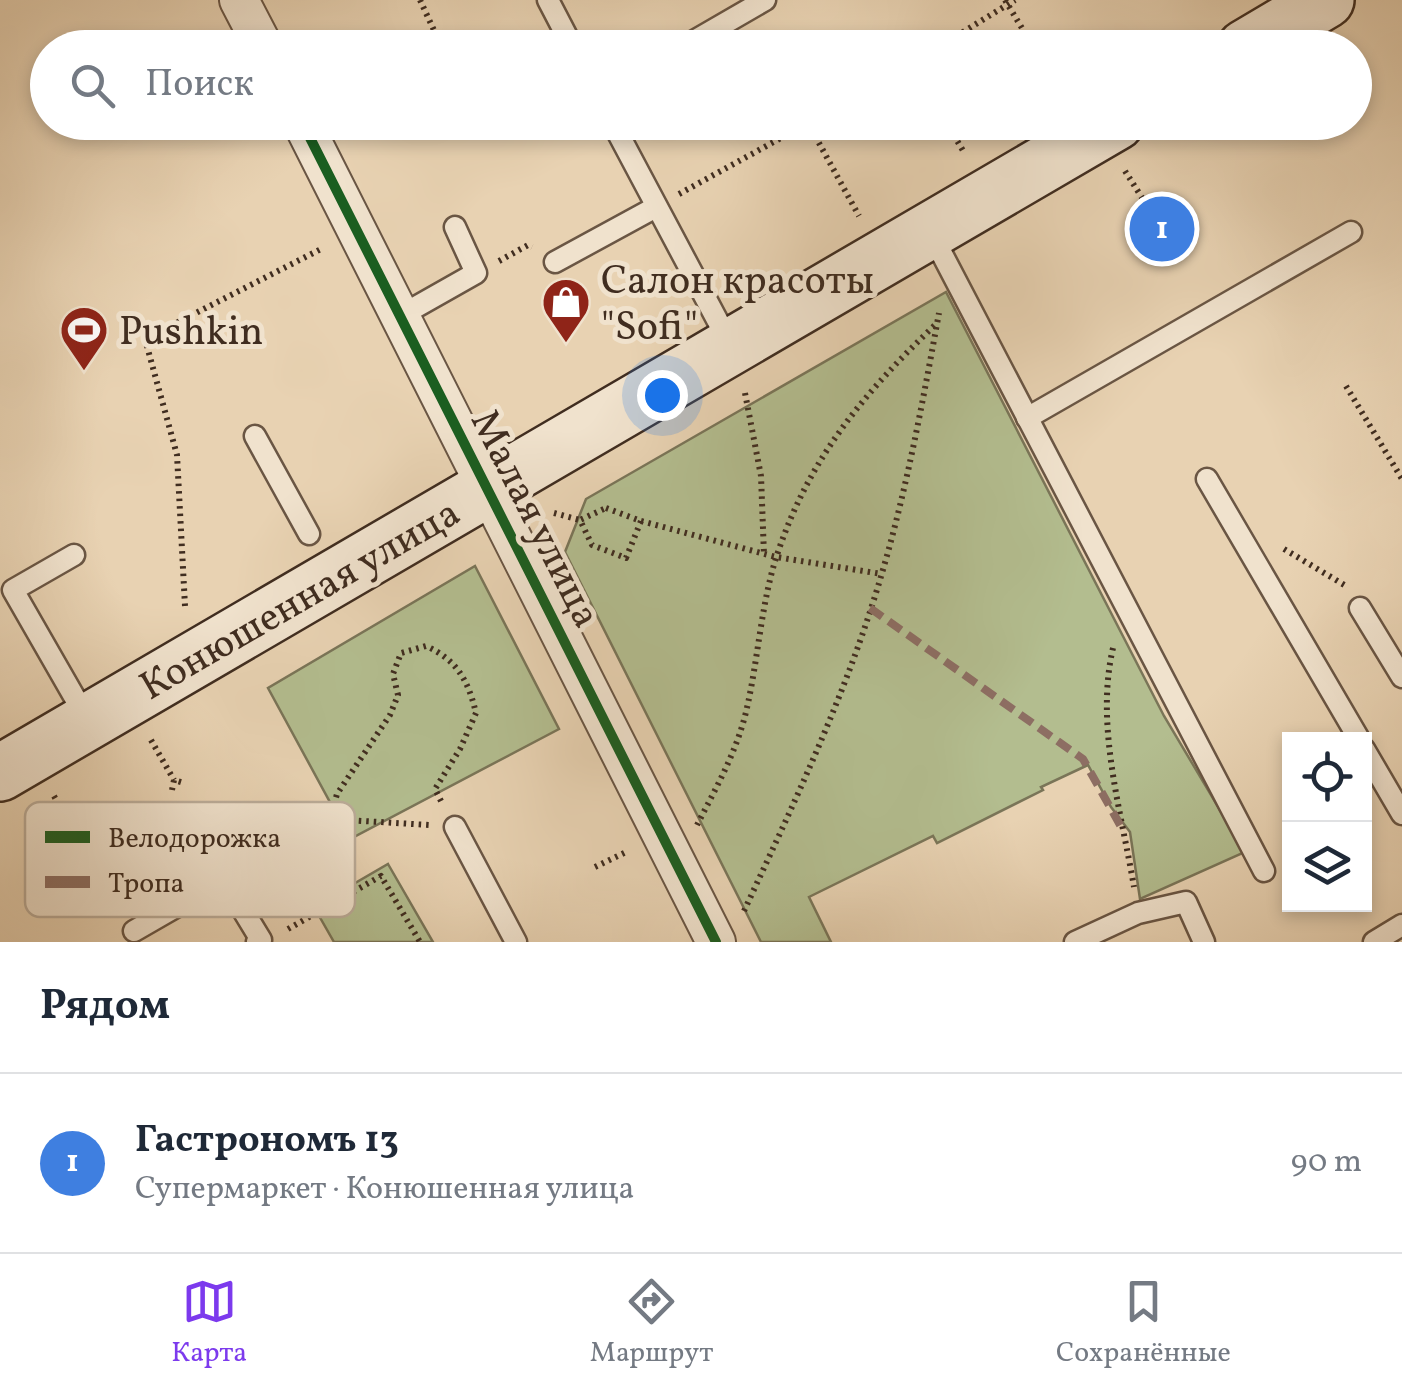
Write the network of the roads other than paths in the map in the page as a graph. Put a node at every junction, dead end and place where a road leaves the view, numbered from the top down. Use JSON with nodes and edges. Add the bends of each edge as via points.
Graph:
{"nodes":[{"id":1,"x":240,"y":0,"type":"edge"},
{"id":2,"x":548,"y":0,"type":"edge"},
{"id":3,"x":764,"y":0,"type":"edge"},
{"id":4,"x":1326,"y":0,"type":"edge"},
{"id":5,"x":255,"y":30,"type":"edge"},
{"id":6,"x":564,"y":30,"type":"edge"},
{"id":7,"x":713,"y":30,"type":"edge"},
{"id":8,"x":1275,"y":30,"type":"edge"},
{"id":9,"x":311,"y":140,"type":"edge"},
{"id":10,"x":621,"y":140,"type":"edge"},
{"id":11,"x":1120,"y":146,"type":"edge"},
{"id":12,"x":656,"y":207,"type":"junction"},
{"id":13,"x":455,"y":227,"type":"dead end"},
{"id":14,"x":930,"y":231,"type":"junction"},
{"id":15,"x":1351,"y":232,"type":"dead end"},
{"id":16,"x":554,"y":262,"type":"road end"},
{"id":17,"x":400,"y":316,"type":"junction"},
{"id":18,"x":738,"y":370,"type":"junction"},
{"id":19,"x":1028,"y":418,"type":"junction"},
{"id":20,"x":254,"y":436,"type":"dead end"},
{"id":21,"x":1207,"y":479,"type":"dead end"},
{"id":22,"x":488,"y":488,"type":"junction"},
{"id":23,"x":309,"y":534,"type":"dead end"},
{"id":24,"x":74,"y":555,"type":"dead end"},
{"id":25,"x":1360,"y":608,"type":"road end"},
{"id":26,"x":1402,"y":678,"type":"edge"},
{"id":27,"x":88,"y":721,"type":"junction"},
{"id":28,"x":1354,"y":732,"type":"edge"},
{"id":29,"x":1372,"y":763,"type":"edge"},
{"id":30,"x":0,"y":773,"type":"edge"},
{"id":31,"x":1402,"y":814,"type":"edge"},
{"id":32,"x":455,"y":826,"type":"road end"},
{"id":33,"x":1264,"y":871,"type":"dead end"},
{"id":34,"x":158,"y":917,"type":"edge"},
{"id":35,"x":245,"y":917,"type":"edge"},
{"id":36,"x":1402,"y":925,"type":"edge"},
{"id":37,"x":134,"y":931,"type":"dead end"},
{"id":38,"x":1196,"y":939,"type":"edge"},
{"id":39,"x":259,"y":941,"type":"edge"},
{"id":40,"x":516,"y":942,"type":"edge"},
{"id":41,"x":716,"y":942,"type":"edge"},
{"id":42,"x":1075,"y":942,"type":"edge"},
{"id":43,"x":1374,"y":942,"type":"edge"}],
"edges":[{"from":1,"to":5,"type":"street"},
{"from":2,"to":6,"type":"lane"},
{"from":3,"to":7,"type":"lane"},
{"from":4,"to":8,"type":"main road"},
{"from":9,"to":17,"type":"street","name":"Малая улица"},
{"from":10,"to":12,"type":"lane"},
{"from":11,"to":14,"type":"main road","name":"Конюшенная улица"},
{"from":12,"to":16,"type":"lane"},
{"from":12,"to":18,"type":"lane"},
{"from":13,"to":17,"type":"lane","via":[[476,273]]},
{"from":14,"to":18,"type":"main road","name":"Конюшенная улица"},
{"from":14,"to":19,"type":"lane"},
{"from":15,"to":19,"type":"lane"},
{"from":17,"to":22,"type":"street","name":"Малая улица"},
{"from":18,"to":22,"type":"main road","name":"Конюшенная улица"},
{"from":19,"to":33,"type":"lane"},
{"from":20,"to":23,"type":"lane"},
{"from":21,"to":28,"type":"lane"},
{"from":22,"to":27,"type":"main road","name":"Конюшенная улица"},
{"from":22,"to":41,"type":"street","name":"Малая улица"},
{"from":24,"to":27,"type":"lane","via":[[14,590]]},
{"from":25,"to":26,"type":"lane"},
{"from":27,"to":30,"type":"main road","name":"Конюшенная улица"},
{"from":29,"to":31,"type":"lane"},
{"from":32,"to":40,"type":"lane"},
{"from":34,"to":37,"type":"lane"},
{"from":35,"to":39,"type":"lane"},
{"from":36,"to":43,"type":"lane"},
{"from":38,"to":42,"type":"lane","via":[[1186,902],[1138,913]]}]}
